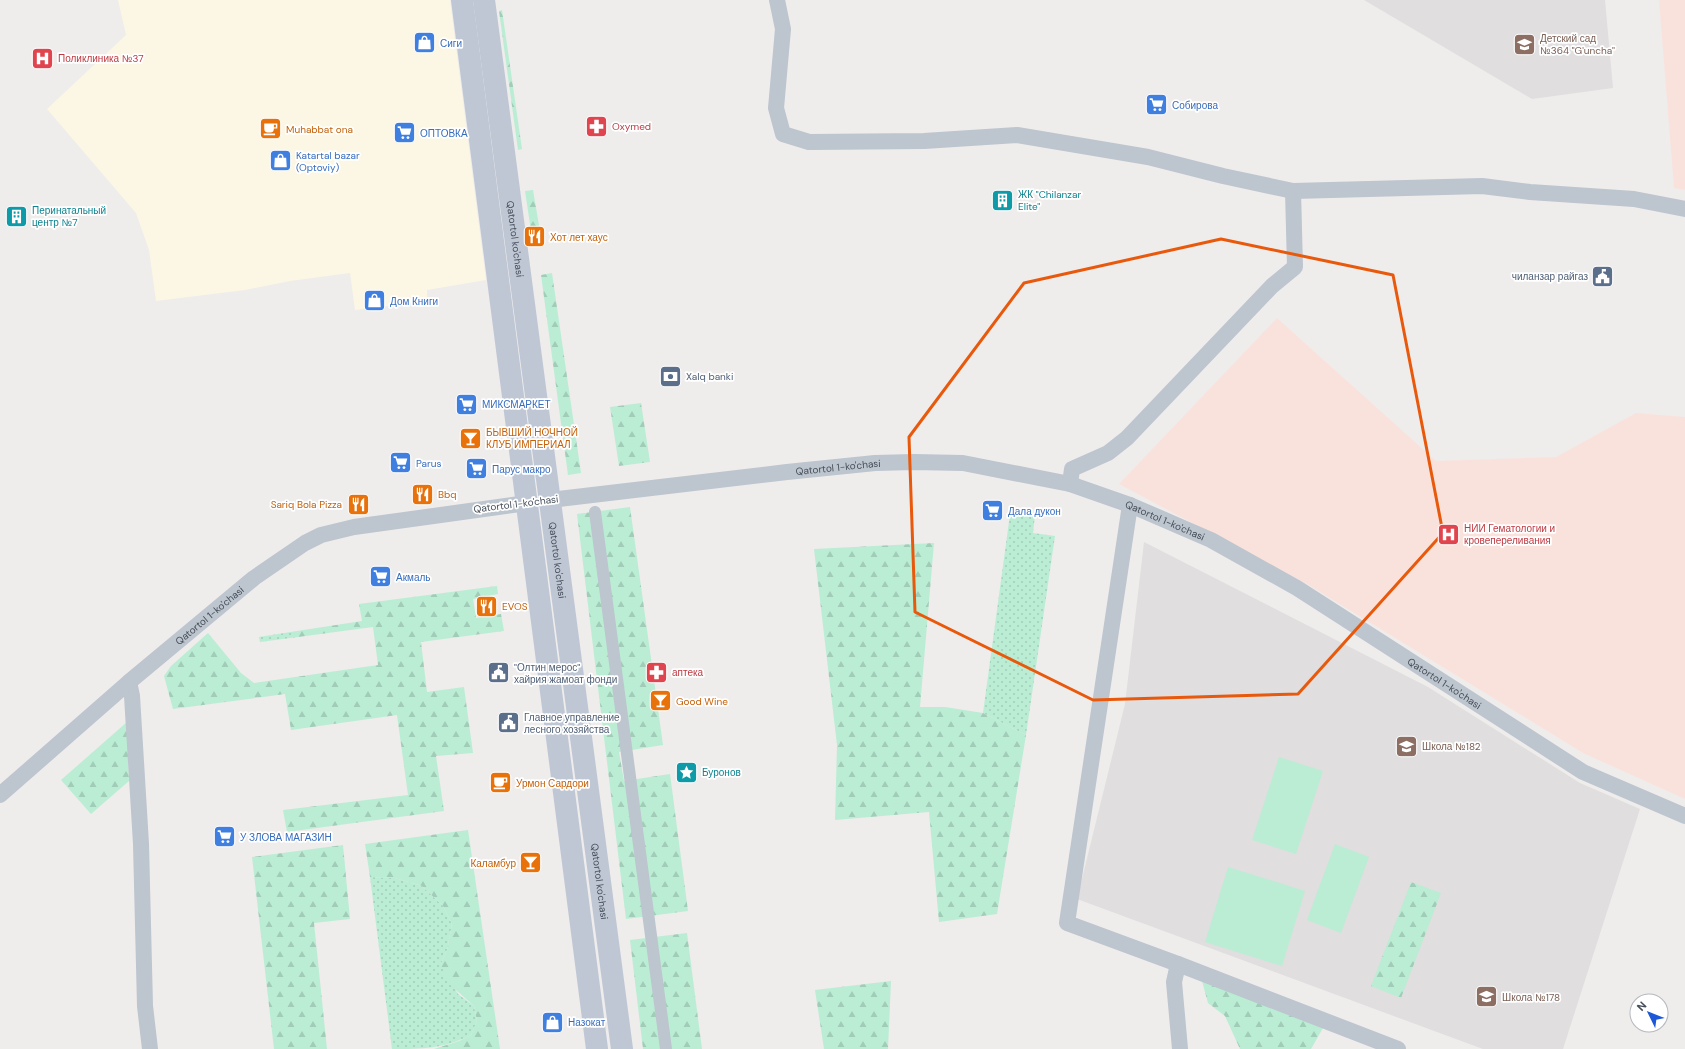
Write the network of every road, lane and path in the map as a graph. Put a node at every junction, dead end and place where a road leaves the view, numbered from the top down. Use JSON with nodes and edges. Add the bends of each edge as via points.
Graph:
{"nodes":[{"id":1,"x":462,"y":0,"type":"edge"},
{"id":2,"x":484,"y":0,"type":"edge"},
{"id":3,"x":777,"y":0,"type":"edge"},
{"id":4,"x":1292,"y":191,"type":"junction"},
{"id":5,"x":1685,"y":209,"type":"edge"},
{"id":6,"x":519,"y":265,"type":"junction"},
{"id":7,"x":496,"y":268,"type":"junction"},
{"id":8,"x":1070,"y":484,"type":"junction"},
{"id":9,"x":550,"y":500,"type":"junction"},
{"id":10,"x":527,"y":503,"type":"junction"},
{"id":11,"x":1130,"y":505,"type":"junction"},
{"id":12,"x":595,"y":512,"type":"dead end"},
{"id":13,"x":129,"y":682,"type":"junction"},
{"id":14,"x":0,"y":796,"type":"edge"},
{"id":15,"x":1685,"y":816,"type":"edge"},
{"id":16,"x":1178,"y":964,"type":"junction"},
{"id":17,"x":150,"y":1049,"type":"edge"},
{"id":18,"x":597,"y":1049,"type":"edge"},
{"id":19,"x":622,"y":1049,"type":"edge"},
{"id":20,"x":666,"y":1049,"type":"edge"},
{"id":21,"x":1180,"y":1049,"type":"edge"},
{"id":22,"x":1398,"y":1049,"type":"edge"}],
"edges":[{"from":1,"to":7,"type":"main road"},
{"from":2,"to":6,"type":"main road","name":"Qatortol ko'chasi"},
{"from":3,"to":4,"type":"street","via":[[782,29],[776,108],[783,134],[809,142],[924,141],[1017,135],[1148,157]]},
{"from":4,"to":5,"type":"street","via":[[1482,186],[1634,199]]},
{"from":4,"to":8,"type":"street","via":[[1295,267],[1272,286],[1127,438],[1108,453],[1072,469]]},
{"from":6,"to":7,"type":"main road"},
{"from":6,"to":9,"type":"main road","name":"Qatortol ko'chasi"},
{"from":7,"to":10,"type":"main road"},
{"from":8,"to":9,"type":"street","name":"Qatortol 1-ko'chasi","via":[[963,463],[875,463]]},
{"from":8,"to":11,"type":"street","name":"Qatortol 1-ko'chasi"},
{"from":9,"to":10,"type":"main road","name":"Qatortol 1-ko'chasi"},
{"from":9,"to":19,"type":"main road","name":"Qatortol ko'chasi"},
{"from":10,"to":13,"type":"street","name":"Qatortol 1-ko'chasi","via":[[354,527],[313,539],[258,575]]},
{"from":10,"to":18,"type":"main road"},
{"from":11,"to":15,"type":"street","name":"Qatortol 1-ko'chasi","via":[[1211,540],[1297,588],[1583,772]]},
{"from":11,"to":16,"type":"street","via":[[1067,923]]},
{"from":12,"to":20,"type":"street"},
{"from":13,"to":14,"type":"street","name":"Qatortol 1-ko'chasi"},
{"from":13,"to":17,"type":"street","via":[[141,837],[145,1006]]},
{"from":16,"to":21,"type":"street","via":[[1174,982]]},
{"from":16,"to":22,"type":"street"}]}
